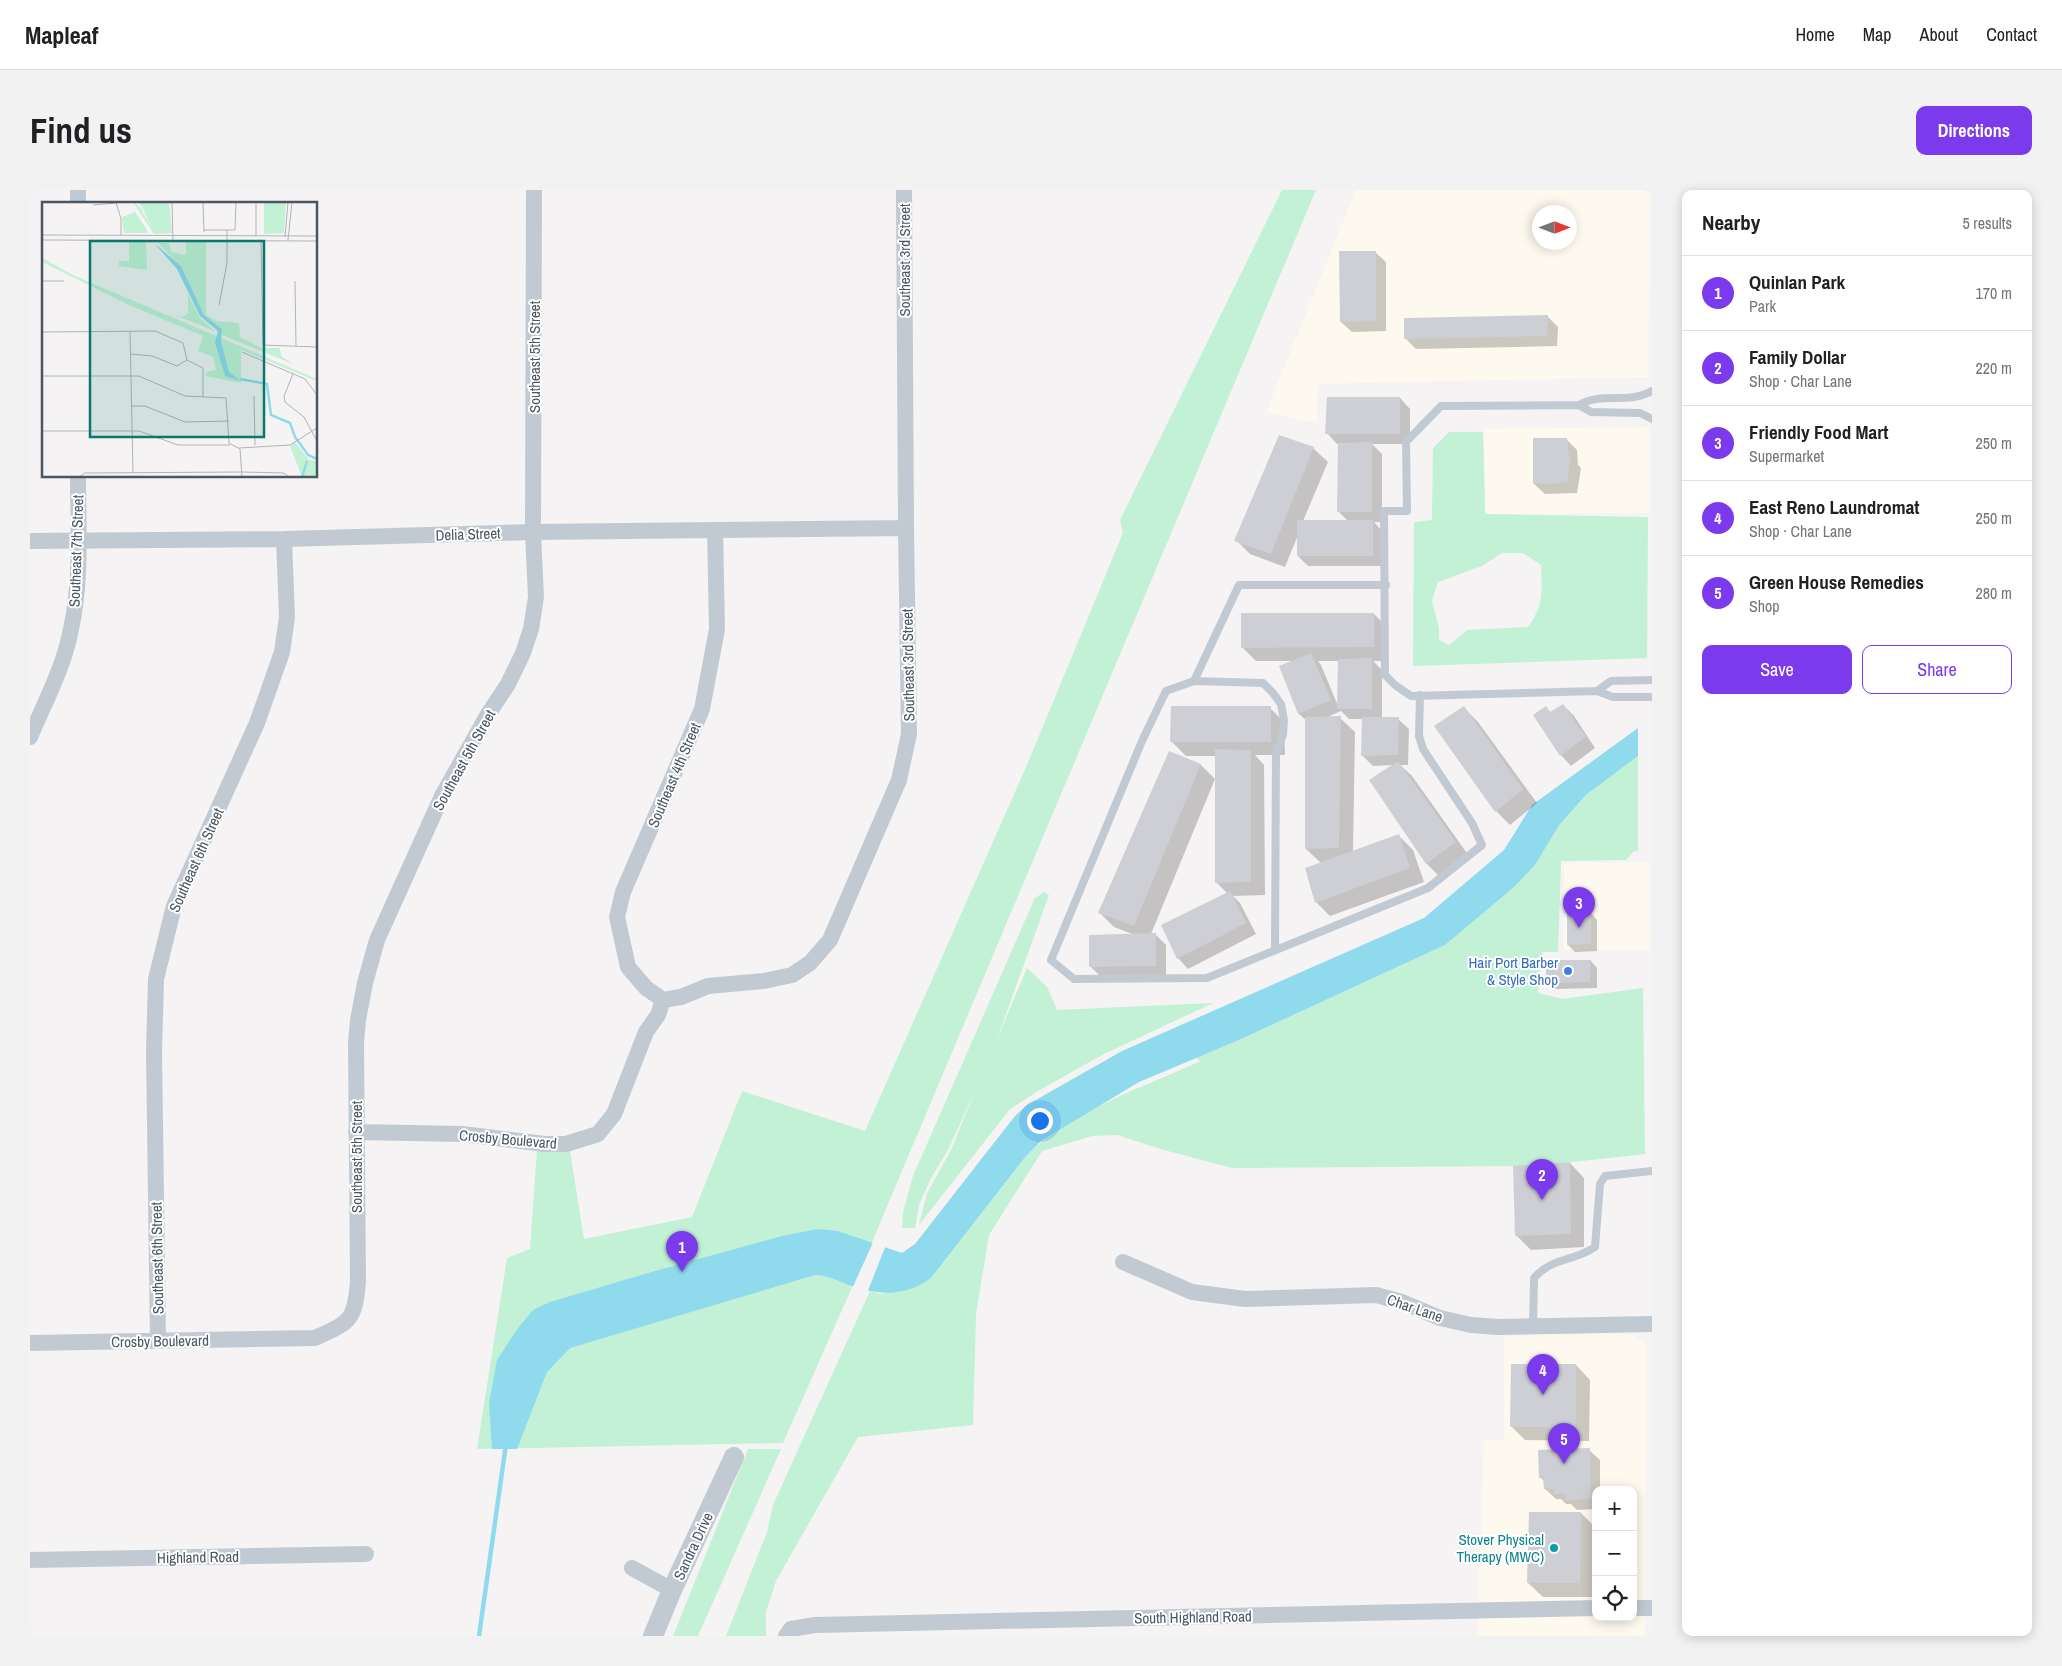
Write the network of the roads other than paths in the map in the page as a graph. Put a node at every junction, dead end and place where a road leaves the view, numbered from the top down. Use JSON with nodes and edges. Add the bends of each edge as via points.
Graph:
{"nodes":[{"id":1,"x":534,"y":190,"type":"edge"},
{"id":2,"x":904,"y":190,"type":"edge"},
{"id":3,"x":1652,"y":391,"type":"edge"},
{"id":4,"x":1579,"y":405,"type":"junction"},
{"id":5,"x":1652,"y":419,"type":"edge"},
{"id":6,"x":78,"y":478,"type":"edge"},
{"id":7,"x":906,"y":528,"type":"junction"},
{"id":8,"x":715,"y":530,"type":"junction"},
{"id":9,"x":533,"y":532,"type":"junction"},
{"id":10,"x":284,"y":539,"type":"junction"},
{"id":11,"x":78,"y":540,"type":"junction"},
{"id":12,"x":30,"y":541,"type":"edge"},
{"id":13,"x":1386,"y":585,"type":"junction"},
{"id":14,"x":1652,"y":680,"type":"edge"},
{"id":15,"x":1194,"y":681,"type":"junction"},
{"id":16,"x":1597,"y":691,"type":"junction"},
{"id":17,"x":1420,"y":695,"type":"junction"},
{"id":18,"x":1652,"y":697,"type":"edge"},
{"id":19,"x":30,"y":737,"type":"edge"},
{"id":20,"x":1275,"y":950,"type":"junction"},
{"id":21,"x":663,"y":1000,"type":"junction"},
{"id":22,"x":356,"y":1132,"type":"junction"},
{"id":23,"x":1652,"y":1171,"type":"edge"},
{"id":24,"x":1124,"y":1262,"type":"dead end"},
{"id":25,"x":347,"y":1322,"type":"joint"},
{"id":26,"x":1652,"y":1324,"type":"edge"},
{"id":27,"x":1533,"y":1326,"type":"junction"},
{"id":28,"x":158,"y":1341,"type":"junction"},
{"id":29,"x":30,"y":1343,"type":"edge"},
{"id":30,"x":734,"y":1457,"type":"dead end"},
{"id":31,"x":366,"y":1554,"type":"dead end"},
{"id":32,"x":30,"y":1560,"type":"edge"},
{"id":33,"x":632,"y":1568,"type":"dead end"},
{"id":34,"x":672,"y":1590,"type":"junction"},
{"id":35,"x":1592,"y":1608,"type":"edge"},
{"id":36,"x":1637,"y":1608,"type":"edge"},
{"id":37,"x":1652,"y":1608,"type":"edge"},
{"id":38,"x":788,"y":1632,"type":"edge"},
{"id":39,"x":653,"y":1636,"type":"edge"}],
"edges":[{"from":1,"to":9,"type":"street","name":"Southeast 5th Street"},
{"from":2,"to":7,"type":"street","name":"Southeast 3rd Street"},
{"from":3,"to":4,"type":"lane","via":[[1640,398],[1591,399]]},
{"from":4,"to":5,"type":"lane","via":[[1591,412],[1640,414]]},
{"from":4,"to":13,"type":"lane","via":[[1441,406],[1406,442],[1407,511],[1384,511]]},
{"from":6,"to":11,"type":"street","name":"Southeast 7th Street"},
{"from":7,"to":8,"type":"street","name":"Delia Street"},
{"from":7,"to":21,"type":"street","name":"Southeast 3rd Street","via":[[909,734],[899,780],[830,940],[810,963],[792,976],[708,986]]},
{"from":8,"to":9,"type":"street","name":"Delia Street"},
{"from":8,"to":21,"type":"street","name":"Southeast 4th Street","via":[[716,629],[702,709],[623,892],[617,917],[628,967],[646,988]]},
{"from":9,"to":10,"type":"street","name":"Delia Street"},
{"from":9,"to":22,"type":"street","name":"Southeast 5th Street","via":[[536,597],[523,653],[442,796],[377,940],[358,1020]]},
{"from":10,"to":11,"type":"street","name":"Delia Street"},
{"from":10,"to":28,"type":"street","name":"Southeast 6th Street","via":[[287,617],[282,652],[257,723],[174,906],[156,979]]},
{"from":11,"to":12,"type":"street","name":"Delia Street"},
{"from":11,"to":19,"type":"street","name":"Southeast 7th Street","via":[[76,601],[71,631],[60,668]]},
{"from":13,"to":15,"type":"lane","via":[[1238,585]]},
{"from":13,"to":17,"type":"lane","via":[[1385,675],[1410,696]]},
{"from":14,"to":16,"type":"lane","via":[[1611,681]]},
{"from":15,"to":20,"type":"lane","via":[[1263,683],[1281,704],[1284,720],[1276,753]]},
{"from":15,"to":20,"type":"lane","via":[[1166,691],[1051,960],[1074,979],[1207,978]]},
{"from":16,"to":17,"type":"lane"},
{"from":16,"to":18,"type":"lane","via":[[1613,697]]},
{"from":17,"to":20,"type":"lane","via":[[1419,736],[1423,749],[1472,823],[1482,845],[1428,888]]},
{"from":21,"to":22,"type":"street","name":"Crosby Boulevard","via":[[658,1015],[646,1032],[614,1114],[598,1134],[566,1144],[545,1144],[462,1134]]},
{"from":22,"to":25,"type":"street","name":"Southeast 5th Street","via":[[358,1281],[356,1304]]},
{"from":23,"to":27,"type":"lane","via":[[1605,1176],[1600,1184],[1595,1247],[1578,1256],[1552,1263],[1534,1278]]},
{"from":24,"to":27,"type":"street","name":"Char Lane","via":[[1192,1292],[1245,1299],[1376,1295],[1440,1318],[1472,1325]]},
{"from":25,"to":28,"type":"street","name":"Crosby Boulevard","via":[[315,1338]]},
{"from":26,"to":27,"type":"street","name":"Char Lane"},
{"from":28,"to":29,"type":"street","name":"Crosby Boulevard"},
{"from":30,"to":34,"type":"street","name":"Sandra Drive"},
{"from":31,"to":32,"type":"street","name":"Highland Road"},
{"from":33,"to":34,"type":"street"},
{"from":34,"to":39,"type":"street","name":"Sandra Drive"},
{"from":35,"to":38,"type":"street","name":"South Highland Road","via":[[815,1625]]},
{"from":36,"to":37,"type":"street"}]}
